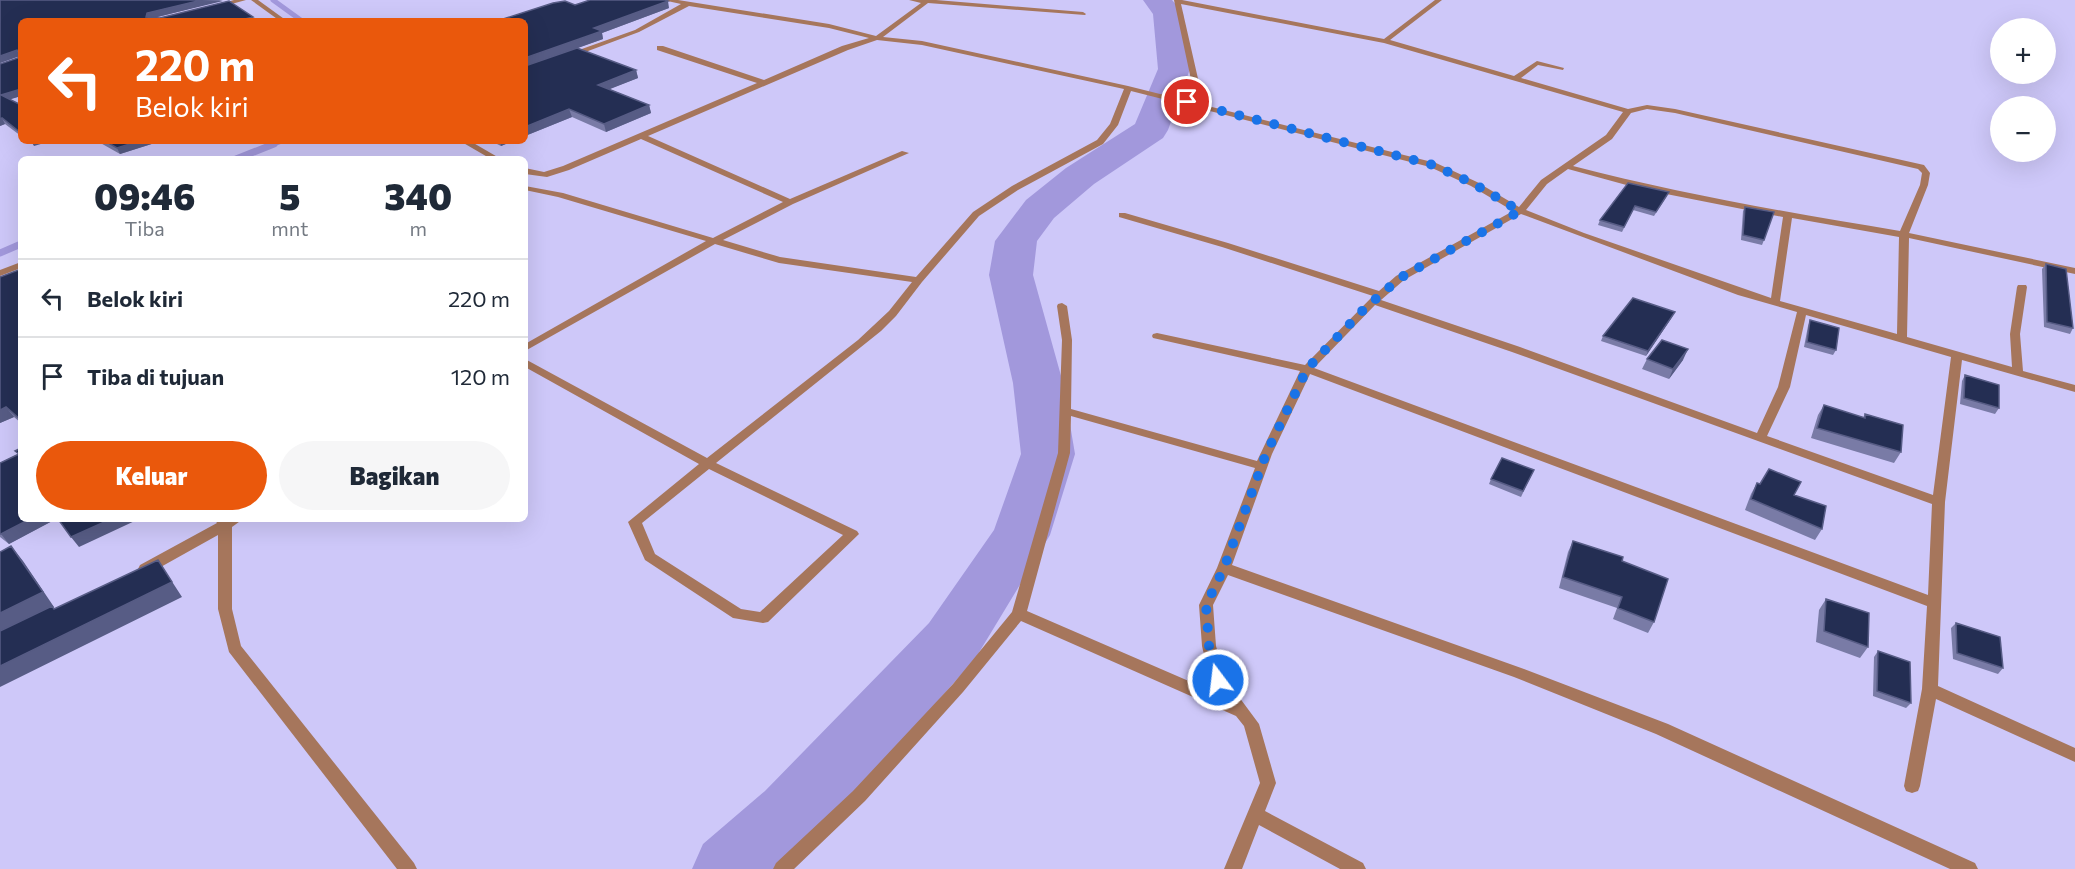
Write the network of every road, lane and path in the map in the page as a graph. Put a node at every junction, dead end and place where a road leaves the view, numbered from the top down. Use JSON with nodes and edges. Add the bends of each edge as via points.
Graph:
{"nodes":[{"id":1,"x":243,"y":0,"type":"edge"},
{"id":2,"x":254,"y":0,"type":"edge"},
{"id":3,"x":666,"y":0,"type":"edge"},
{"id":4,"x":912,"y":0,"type":"edge"},
{"id":5,"x":1439,"y":0,"type":"edge"},
{"id":6,"x":1177,"y":1,"type":"edge"},
{"id":7,"x":926,"y":2,"type":"junction"},
{"id":8,"x":687,"y":4,"type":"junction"},
{"id":9,"x":209,"y":8,"type":"edge"},
{"id":10,"x":1083,"y":14,"type":"dead end"},
{"id":11,"x":280,"y":18,"type":"edge"},
{"id":12,"x":877,"y":38,"type":"junction"},
{"id":13,"x":1385,"y":41,"type":"junction"},
{"id":14,"x":660,"y":48,"type":"dead end"},
{"id":15,"x":559,"y":58,"type":"edge"},
{"id":16,"x":1560,"y":68,"type":"dead end"},
{"id":17,"x":1516,"y":78,"type":"junction"},
{"id":18,"x":762,"y":82,"type":"junction"},
{"id":19,"x":1128,"y":88,"type":"junction"},
{"id":20,"x":1200,"y":105,"type":"junction"},
{"id":21,"x":1628,"y":111,"type":"junction"},
{"id":22,"x":641,"y":136,"type":"junction"},
{"id":23,"x":470,"y":144,"type":"edge"},
{"id":24,"x":905,"y":153,"type":"dead end"},
{"id":25,"x":492,"y":156,"type":"edge"},
{"id":26,"x":1569,"y":167,"type":"junction"},
{"id":27,"x":528,"y":172,"type":"edge"},
{"id":28,"x":544,"y":175,"type":"junction"},
{"id":29,"x":528,"y":189,"type":"edge"},
{"id":30,"x":528,"y":190,"type":"edge"},
{"id":31,"x":790,"y":202,"type":"junction"},
{"id":32,"x":1520,"y":211,"type":"junction"},
{"id":33,"x":1122,"y":215,"type":"dead end"},
{"id":34,"x":1788,"y":215,"type":"junction"},
{"id":35,"x":1904,"y":234,"type":"junction"},
{"id":36,"x":714,"y":241,"type":"junction"},
{"id":37,"x":18,"y":266,"type":"edge"},
{"id":38,"x":2075,"y":271,"type":"edge"},
{"id":39,"x":0,"y":273,"type":"edge"},
{"id":40,"x":918,"y":280,"type":"junction"},
{"id":41,"x":2022,"y":287,"type":"dead end"},
{"id":42,"x":1377,"y":298,"type":"junction"},
{"id":43,"x":1775,"y":303,"type":"junction"},
{"id":44,"x":1062,"y":306,"type":"dead end"},
{"id":45,"x":1802,"y":311,"type":"junction"},
{"id":46,"x":1157,"y":336,"type":"dead end"},
{"id":47,"x":1902,"y":340,"type":"junction"},
{"id":48,"x":528,"y":346,"type":"edge"},
{"id":49,"x":1957,"y":356,"type":"junction"},
{"id":50,"x":528,"y":364,"type":"edge"},
{"id":51,"x":1307,"y":369,"type":"junction"},
{"id":52,"x":2018,"y":374,"type":"junction"},
{"id":53,"x":2075,"y":389,"type":"edge"},
{"id":54,"x":1065,"y":411,"type":"junction"},
{"id":55,"x":1760,"y":438,"type":"junction"},
{"id":56,"x":708,"y":463,"type":"junction"},
{"id":57,"x":1262,"y":466,"type":"junction"},
{"id":58,"x":1939,"y":502,"type":"junction"},
{"id":59,"x":225,"y":522,"type":"edge"},
{"id":60,"x":227,"y":522,"type":"edge"},
{"id":61,"x":1224,"y":568,"type":"junction"},
{"id":62,"x":134,"y":575,"type":"edge"},
{"id":63,"x":1934,"y":603,"type":"junction"},
{"id":64,"x":1019,"y":614,"type":"junction"},
{"id":65,"x":1930,"y":689,"type":"junction"},
{"id":66,"x":1242,"y":711,"type":"junction"},
{"id":67,"x":2075,"y":755,"type":"edge"},
{"id":68,"x":1912,"y":786,"type":"dead end"},
{"id":69,"x":1256,"y":814,"type":"junction"},
{"id":70,"x":408,"y":869,"type":"edge"},
{"id":71,"x":782,"y":869,"type":"edge"},
{"id":72,"x":1233,"y":869,"type":"edge"},
{"id":73,"x":1357,"y":869,"type":"edge"},
{"id":74,"x":1969,"y":869,"type":"edge"}],
"edges":[{"from":1,"to":9,"type":"street"},
{"from":2,"to":11,"type":"street"},
{"from":3,"to":8,"type":"street"},
{"from":4,"to":7,"type":"street"},
{"from":5,"to":13,"type":"street"},
{"from":6,"to":13,"type":"street"},
{"from":6,"to":20,"type":"street"},
{"from":7,"to":10,"type":"street"},
{"from":7,"to":12,"type":"street"},
{"from":8,"to":12,"type":"street","via":[[829,26]]},
{"from":8,"to":15,"type":"street","via":[[637,31]]},
{"from":12,"to":18,"type":"street"},
{"from":12,"to":19,"type":"street","via":[[922,43]]},
{"from":13,"to":17,"type":"street"},
{"from":14,"to":18,"type":"street"},
{"from":16,"to":17,"type":"street","via":[[1537,63]]},
{"from":17,"to":21,"type":"street"},
{"from":18,"to":22,"type":"street"},
{"from":19,"to":20,"type":"street"},
{"from":19,"to":40,"type":"street","via":[[1114,125],[1100,142],[976,214]]},
{"from":20,"to":32,"type":"street","via":[[1433,165]]},
{"from":21,"to":26,"type":"street","via":[[1610,137]]},
{"from":21,"to":35,"type":"street","via":[[1647,107],[1675,111],[1921,167],[1926,173],[1924,185]]},
{"from":22,"to":28,"type":"street"},
{"from":22,"to":31,"type":"street"},
{"from":23,"to":25,"type":"street"},
{"from":24,"to":31,"type":"street"},
{"from":26,"to":32,"type":"street","via":[[1544,182]]},
{"from":26,"to":34,"type":"street","via":[[1641,186]]},
{"from":27,"to":28,"type":"street"},
{"from":28,"to":29,"type":"street"},
{"from":30,"to":36,"type":"street","via":[[560,195]]},
{"from":31,"to":36,"type":"street"},
{"from":32,"to":42,"type":"street","via":[[1400,278]]},
{"from":32,"to":43,"type":"street"},
{"from":33,"to":42,"type":"street","via":[[1225,244]]},
{"from":34,"to":35,"type":"street"},
{"from":34,"to":43,"type":"street"},
{"from":35,"to":38,"type":"street"},
{"from":35,"to":47,"type":"street"},
{"from":36,"to":40,"type":"street","via":[[779,260]]},
{"from":36,"to":48,"type":"street"},
{"from":37,"to":39,"type":"street"},
{"from":40,"to":56,"type":"street","via":[[879,329]]},
{"from":41,"to":52,"type":"street","via":[[2015,334]]},
{"from":42,"to":51,"type":"street"},
{"from":42,"to":55,"type":"street"},
{"from":43,"to":45,"type":"street"},
{"from":44,"to":54,"type":"street","via":[[1067,340]]},
{"from":45,"to":47,"type":"street"},
{"from":45,"to":55,"type":"street","via":[[1784,387]]},
{"from":46,"to":51,"type":"street"},
{"from":47,"to":49,"type":"street"},
{"from":49,"to":52,"type":"street"},
{"from":49,"to":58,"type":"street"},
{"from":50,"to":56,"type":"street"},
{"from":51,"to":57,"type":"street"},
{"from":51,"to":63,"type":"street"},
{"from":52,"to":53,"type":"street"},
{"from":54,"to":57,"type":"street"},
{"from":54,"to":64,"type":"street","via":[[1064,453]]},
{"from":55,"to":58,"type":"street"},
{"from":56,"to":56,"type":"street","via":[[852,534],[763,618],[738,614],[650,557],[635,522]]},
{"from":57,"to":61,"type":"street"},
{"from":58,"to":63,"type":"street"},
{"from":59,"to":62,"type":"street"},
{"from":60,"to":70,"type":"street","via":[[225,609],[234,648]]},
{"from":61,"to":66,"type":"street","via":[[1206,605],[1209,646],[1218,680]]},
{"from":61,"to":74,"type":"street","via":[[1519,673],[1662,729]]},
{"from":63,"to":65,"type":"street"},
{"from":64,"to":66,"type":"street"},
{"from":64,"to":71,"type":"street","via":[[859,796]]},
{"from":65,"to":67,"type":"street"},
{"from":65,"to":68,"type":"street"},
{"from":66,"to":69,"type":"street","via":[[1251,724],[1268,783]]},
{"from":69,"to":72,"type":"street"},
{"from":69,"to":73,"type":"street"}]}
